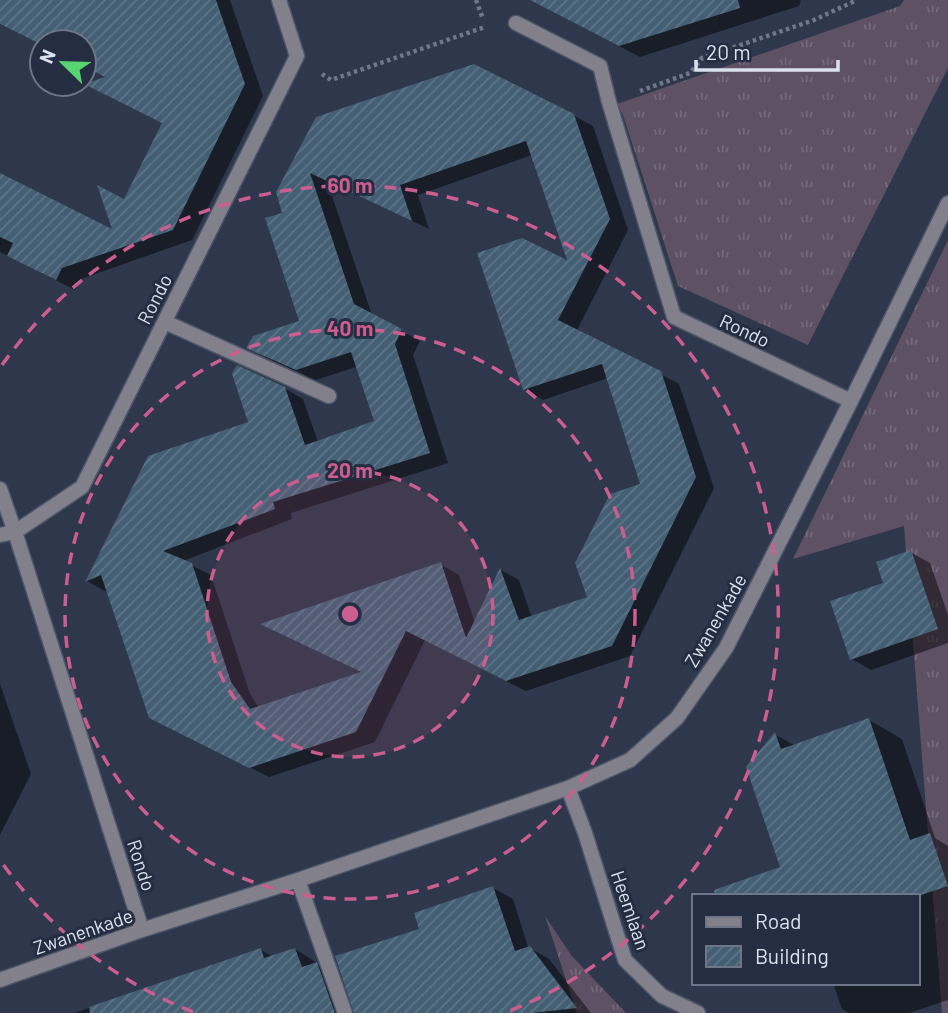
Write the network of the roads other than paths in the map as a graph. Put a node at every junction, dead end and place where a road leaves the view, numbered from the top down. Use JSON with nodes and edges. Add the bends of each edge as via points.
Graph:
{"nodes":[{"id":1,"x":279,"y":0,"type":"edge"},
{"id":2,"x":516,"y":23,"type":"dead end"},
{"id":3,"x":948,"y":203,"type":"edge"},
{"id":4,"x":165,"y":322,"type":"junction"},
{"id":5,"x":329,"y":396,"type":"dead end"},
{"id":6,"x":851,"y":401,"type":"junction"},
{"id":7,"x":0,"y":489,"type":"edge"},
{"id":8,"x":15,"y":532,"type":"junction"},
{"id":9,"x":0,"y":535,"type":"edge"},
{"id":10,"x":568,"y":788,"type":"junction"},
{"id":11,"x":298,"y":880,"type":"junction"},
{"id":12,"x":142,"y":930,"type":"junction"},
{"id":13,"x":0,"y":980,"type":"edge"},
{"id":14,"x":345,"y":1013,"type":"edge"},
{"id":15,"x":698,"y":1013,"type":"edge"}],
"edges":[{"from":1,"to":4,"type":"street","name":"Rondo","via":[[297,56]]},
{"from":2,"to":6,"type":"street","name":"Rondo","via":[[600,66],[674,317]]},
{"from":3,"to":6,"type":"street","name":"Zwanenkade"},
{"from":4,"to":5,"type":"street"},
{"from":4,"to":8,"type":"street","name":"Rondo","via":[[82,487]]},
{"from":6,"to":10,"type":"street","name":"Zwanenkade","via":[[726,648],[677,718],[631,760]]},
{"from":7,"to":8,"type":"street"},
{"from":8,"to":9,"type":"street","name":"Rondo"},
{"from":8,"to":12,"type":"street","name":"Rondo"},
{"from":10,"to":11,"type":"street","name":"Zwanenkade"},
{"from":10,"to":15,"type":"street","name":"Heemlaan","via":[[625,960],[662,996]]},
{"from":11,"to":12,"type":"street","name":"Zwanenkade"},
{"from":11,"to":14,"type":"street"},
{"from":12,"to":13,"type":"street","name":"Zwanenkade"}]}
